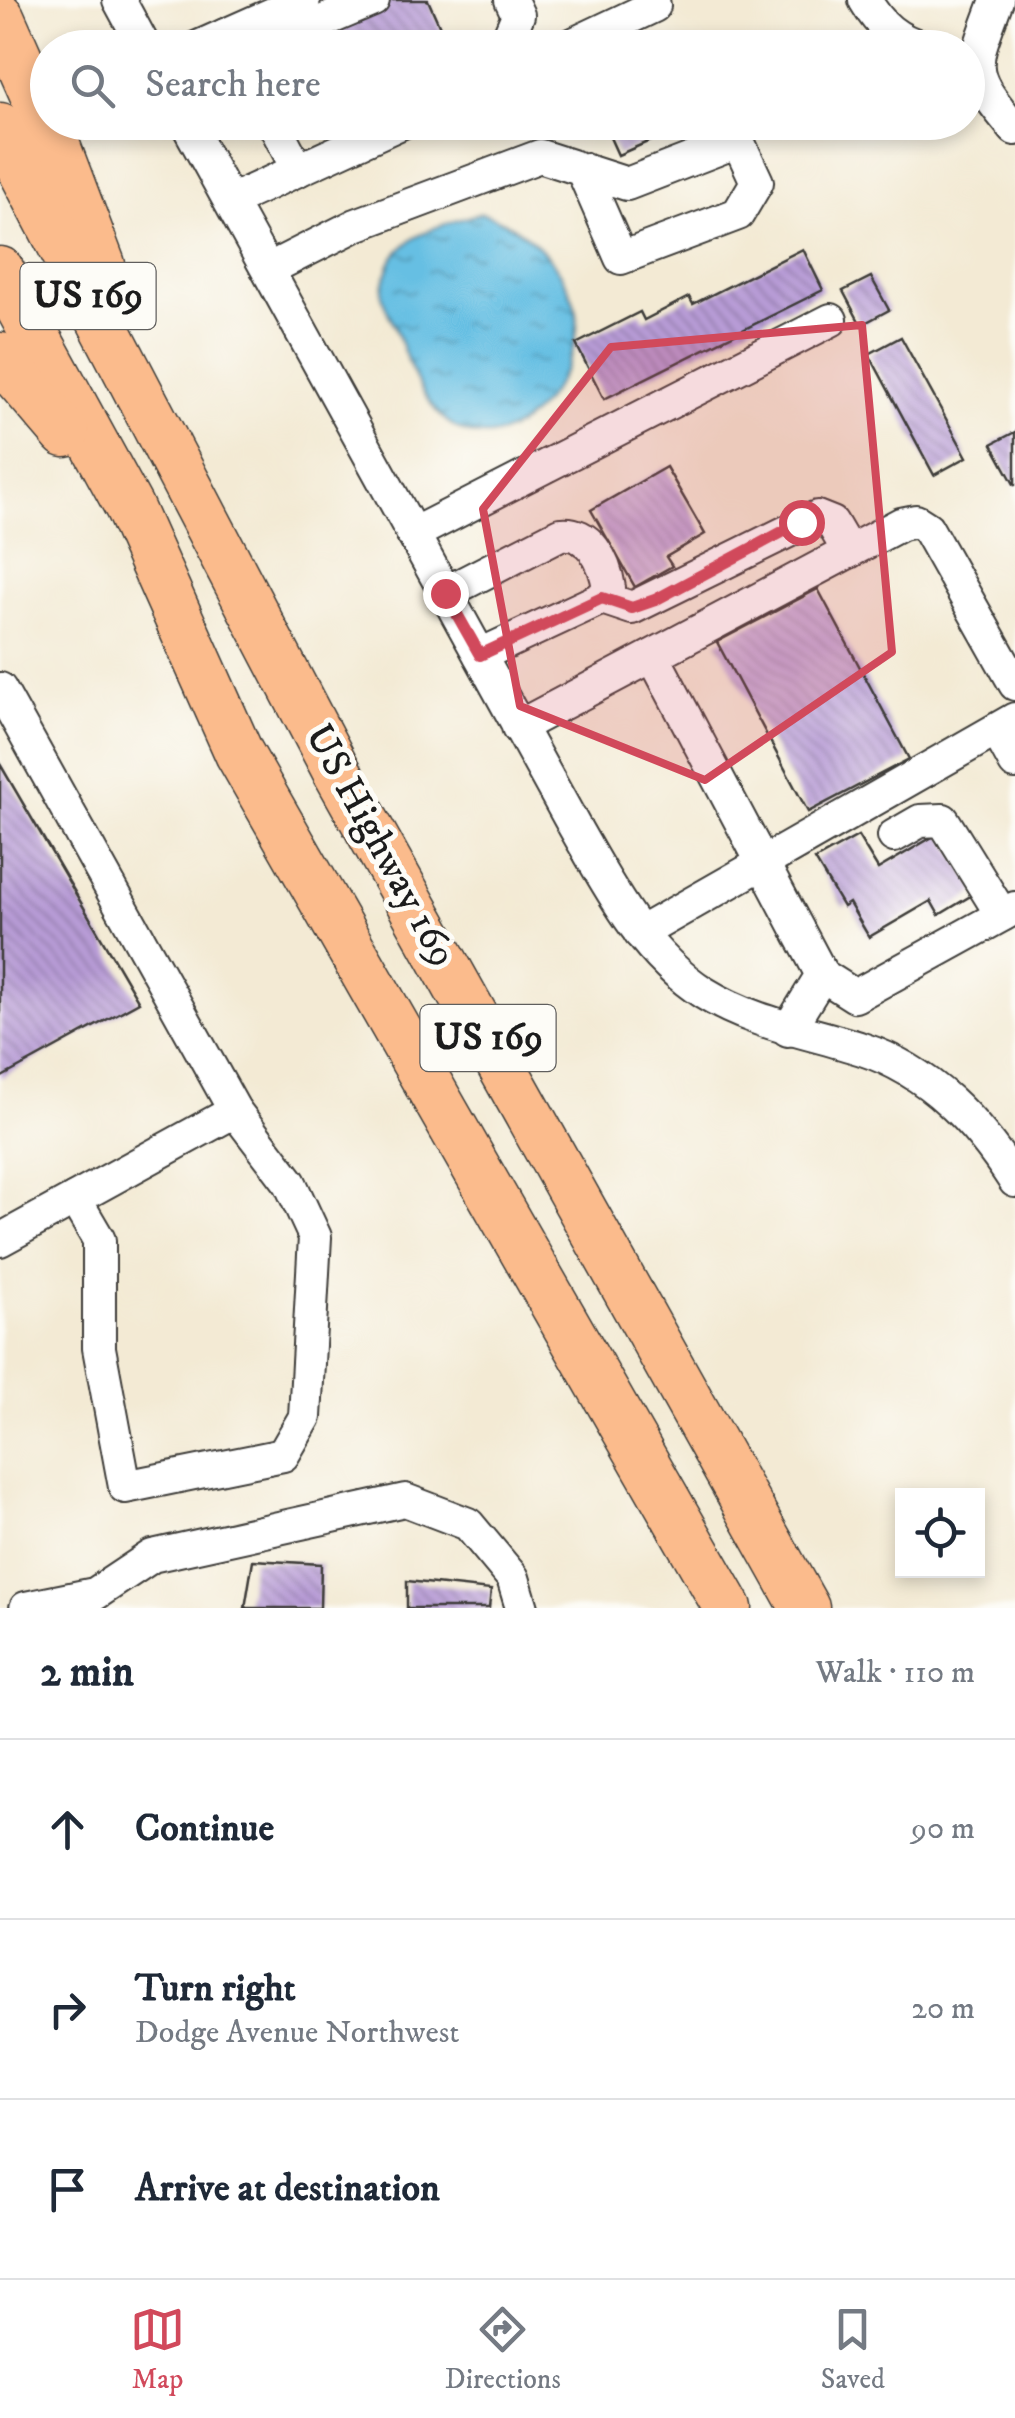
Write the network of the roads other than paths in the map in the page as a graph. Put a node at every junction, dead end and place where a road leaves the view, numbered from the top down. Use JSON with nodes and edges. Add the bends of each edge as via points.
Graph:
{"nodes":[{"id":1,"x":119,"y":0,"type":"edge"},
{"id":2,"x":304,"y":0,"type":"edge"},
{"id":3,"x":373,"y":0,"type":"edge"},
{"id":4,"x":511,"y":0,"type":"edge"},
{"id":5,"x":533,"y":0,"type":"edge"},
{"id":6,"x":653,"y":0,"type":"edge"},
{"id":7,"x":865,"y":0,"type":"edge"},
{"id":8,"x":997,"y":0,"type":"edge"},
{"id":9,"x":0,"y":17,"type":"edge"},
{"id":10,"x":135,"y":30,"type":"edge"},
{"id":11,"x":244,"y":30,"type":"edge"},
{"id":12,"x":302,"y":30,"type":"edge"},
{"id":13,"x":512,"y":30,"type":"edge"},
{"id":14,"x":528,"y":30,"type":"edge"},
{"id":15,"x":603,"y":30,"type":"edge"},
{"id":16,"x":888,"y":30,"type":"edge"},
{"id":17,"x":985,"y":30,"type":"edge"},
{"id":18,"x":30,"y":85,"type":"edge"},
{"id":19,"x":985,"y":89,"type":"edge"},
{"id":20,"x":0,"y":128,"type":"edge"},
{"id":21,"x":1015,"y":129,"type":"edge"},
{"id":22,"x":54,"y":140,"type":"edge"},
{"id":23,"x":196,"y":140,"type":"edge"},
{"id":24,"x":282,"y":140,"type":"edge"},
{"id":25,"x":363,"y":140,"type":"edge"},
{"id":26,"x":582,"y":169,"type":"junction"},
{"id":27,"x":298,"y":170,"type":"junction"},
{"id":28,"x":230,"y":201,"type":"junction"},
{"id":29,"x":269,"y":270,"type":"junction"},
{"id":30,"x":0,"y":272,"type":"edge"},
{"id":31,"x":831,"y":320,"type":"dead end"},
{"id":32,"x":0,"y":357,"type":"edge"},
{"id":33,"x":177,"y":465,"type":"junction"},
{"id":34,"x":129,"y":508,"type":"junction"},
{"id":35,"x":412,"y":534,"type":"junction"},
{"id":36,"x":849,"y":552,"type":"junction"},
{"id":37,"x":445,"y":593,"type":"junction"},
{"id":38,"x":602,"y":598,"type":"junction"},
{"id":39,"x":480,"y":655,"type":"junction"},
{"id":40,"x":653,"y":656,"type":"junction"},
{"id":41,"x":1015,"y":684,"type":"edge"},
{"id":42,"x":0,"y":689,"type":"edge"},
{"id":43,"x":1006,"y":724,"type":"edge"},
{"id":44,"x":518,"y":727,"type":"junction"},
{"id":45,"x":1015,"y":764,"type":"edge"},
{"id":46,"x":895,"y":786,"type":"junction"},
{"id":47,"x":764,"y":861,"type":"junction"},
{"id":48,"x":1008,"y":912,"type":"edge"},
{"id":49,"x":640,"y":934,"type":"junction"},
{"id":50,"x":822,"y":976,"type":"junction"},
{"id":51,"x":788,"y":1030,"type":"junction"},
{"id":52,"x":235,"y":1112,"type":"junction"},
{"id":53,"x":1015,"y":1181,"type":"edge"},
{"id":54,"x":75,"y":1199,"type":"junction"},
{"id":55,"x":0,"y":1240,"type":"edge"},
{"id":56,"x":96,"y":1601,"type":"edge"},
{"id":57,"x":26,"y":1608,"type":"edge"},
{"id":58,"x":522,"y":1608,"type":"edge"},
{"id":59,"x":728,"y":1608,"type":"edge"},
{"id":60,"x":805,"y":1608,"type":"edge"}],
"edges":[{"from":1,"to":10,"type":"street"},
{"from":2,"to":11,"type":"street"},
{"from":3,"to":12,"type":"street"},
{"from":4,"to":13,"type":"street","via":[[518,16]]},
{"from":5,"to":14,"type":"street","via":[[537,9]]},
{"from":6,"to":15,"type":"street","via":[[654,6]]},
{"from":7,"to":16,"type":"street"},
{"from":8,"to":17,"type":"street"},
{"from":9,"to":18,"type":"highway"},
{"from":19,"to":21,"type":"street"},
{"from":20,"to":33,"type":"highway","name":"US Highway 169","number":"US 169"},
{"from":22,"to":33,"type":"highway"},
{"from":23,"to":28,"type":"street"},
{"from":24,"to":27,"type":"street"},
{"from":25,"to":27,"type":"street"},
{"from":26,"to":26,"type":"street","via":[[627,184],[738,141],[757,182],[738,214],[621,258]]},
{"from":26,"to":29,"type":"street","via":[[540,156],[356,225]]},
{"from":27,"to":28,"type":"street"},
{"from":28,"to":29,"type":"street"},
{"from":29,"to":35,"type":"street"},
{"from":30,"to":34,"type":"highway","name":"US Highway 169","number":"US 169"},
{"from":31,"to":35,"type":"street"},
{"from":32,"to":34,"type":"highway"},
{"from":33,"to":60,"type":"highway","name":"US Highway 169","number":"US 169","via":[[336,768]]},
{"from":34,"to":59,"type":"highway","name":"US Highway 169","number":"US 169","via":[[240,753]]},
{"from":35,"to":37,"type":"street"},
{"from":36,"to":38,"type":"street","via":[[832,522],[817,517],[655,600],[632,608]]},
{"from":36,"to":40,"type":"street"},
{"from":36,"to":41,"type":"street","via":[[901,524],[916,521],[927,528]]},
{"from":37,"to":38,"type":"street","via":[[573,532],[586,538],[608,577]]},
{"from":37,"to":39,"type":"street"},
{"from":38,"to":39,"type":"street"},
{"from":39,"to":44,"type":"street"},
{"from":40,"to":44,"type":"street"},
{"from":40,"to":47,"type":"street"},
{"from":42,"to":52,"type":"street"},
{"from":43,"to":45,"type":"street"},
{"from":43,"to":46,"type":"street"},
{"from":44,"to":49,"type":"street"},
{"from":46,"to":47,"type":"street"},
{"from":46,"to":48,"type":"street","via":[[906,829],[943,820]]},
{"from":47,"to":49,"type":"street"},
{"from":47,"to":50,"type":"street"},
{"from":48,"to":50,"type":"street","via":[[855,996]]},
{"from":49,"to":51,"type":"street","via":[[703,992]]},
{"from":50,"to":51,"type":"street"},
{"from":51,"to":53,"type":"street","via":[[863,1049],[935,1088],[974,1125]]},
{"from":52,"to":54,"type":"street"},
{"from":52,"to":54,"type":"street","via":[[290,1184],[315,1237],[305,1417],[284,1455],[125,1487],[99,1348],[100,1240]]},
{"from":54,"to":55,"type":"street"},
{"from":56,"to":57,"type":"street"},
{"from":56,"to":58,"type":"street","via":[[152,1556],[405,1500],[468,1524],[513,1578]]}]}
